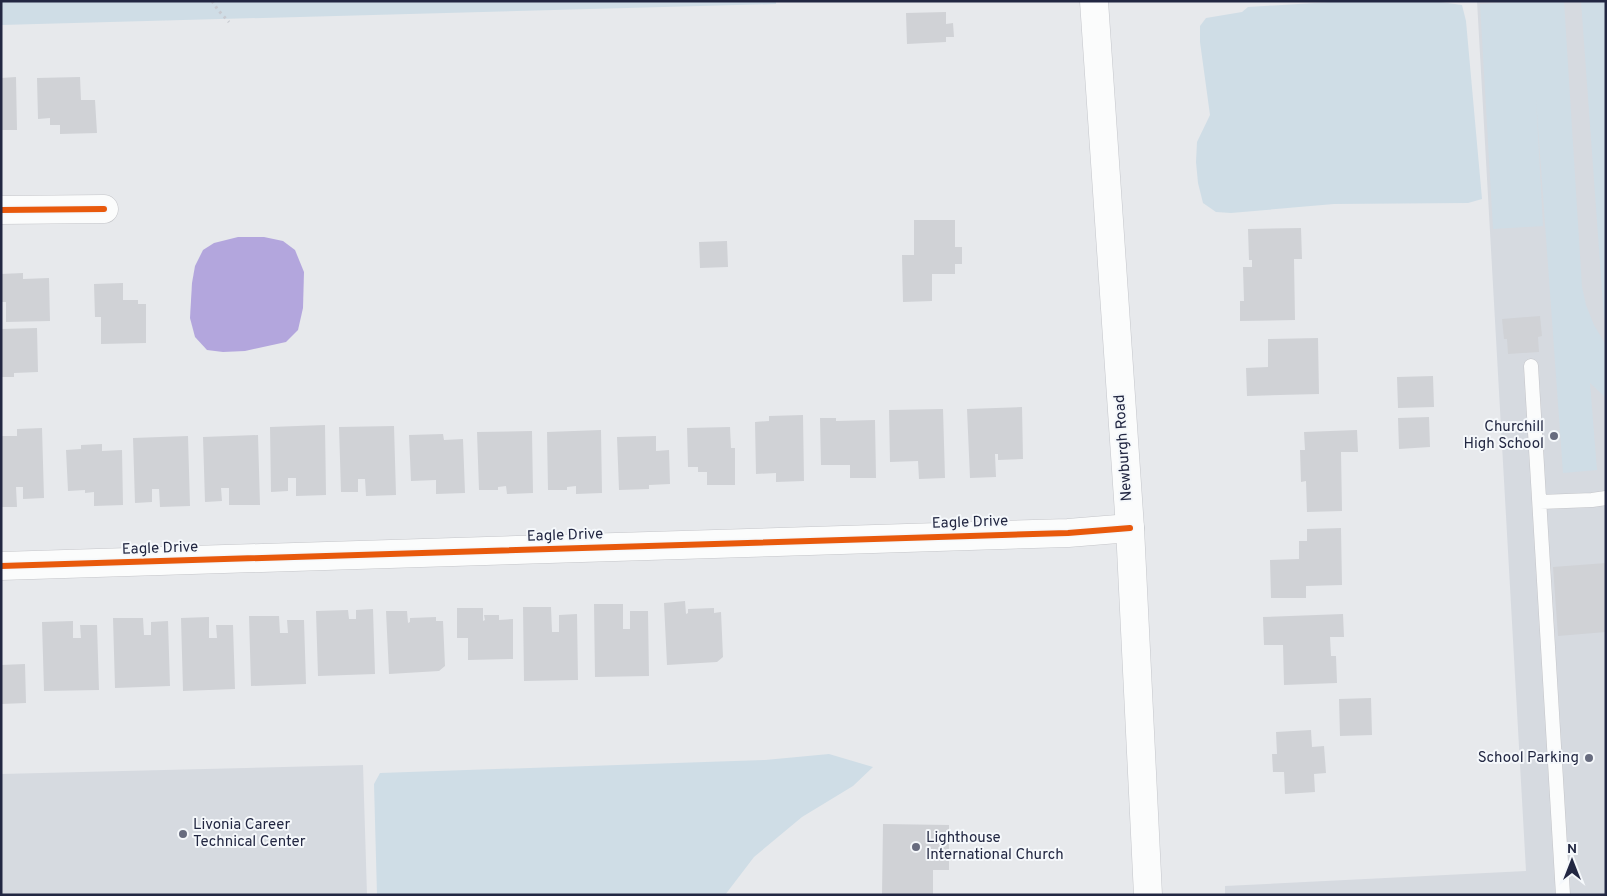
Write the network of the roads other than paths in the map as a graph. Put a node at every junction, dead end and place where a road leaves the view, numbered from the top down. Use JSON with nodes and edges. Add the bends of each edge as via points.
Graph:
{"nodes":[{"id":1,"x":1094,"y":1,"type":"edge"},
{"id":2,"x":104,"y":209,"type":"dead end"},
{"id":3,"x":1,"y":210,"type":"edge"},
{"id":4,"x":1531,"y":366,"type":"dead end"},
{"id":5,"x":1606,"y":498,"type":"edge"},
{"id":6,"x":1540,"y":502,"type":"junction"},
{"id":7,"x":1130,"y":528,"type":"junction"},
{"id":8,"x":1,"y":566,"type":"edge"},
{"id":9,"x":1148,"y":895,"type":"edge"},
{"id":10,"x":1563,"y":895,"type":"edge"}],
"edges":[{"from":1,"to":7,"type":"street","name":"Newburgh Road"},
{"from":2,"to":3,"type":"street"},
{"from":4,"to":6,"type":"lane"},
{"from":5,"to":6,"type":"lane"},
{"from":6,"to":10,"type":"lane"},
{"from":7,"to":8,"type":"street","name":"Eagle Drive","via":[[1058,533]]},
{"from":7,"to":9,"type":"street","name":"Newburgh Road"}]}
